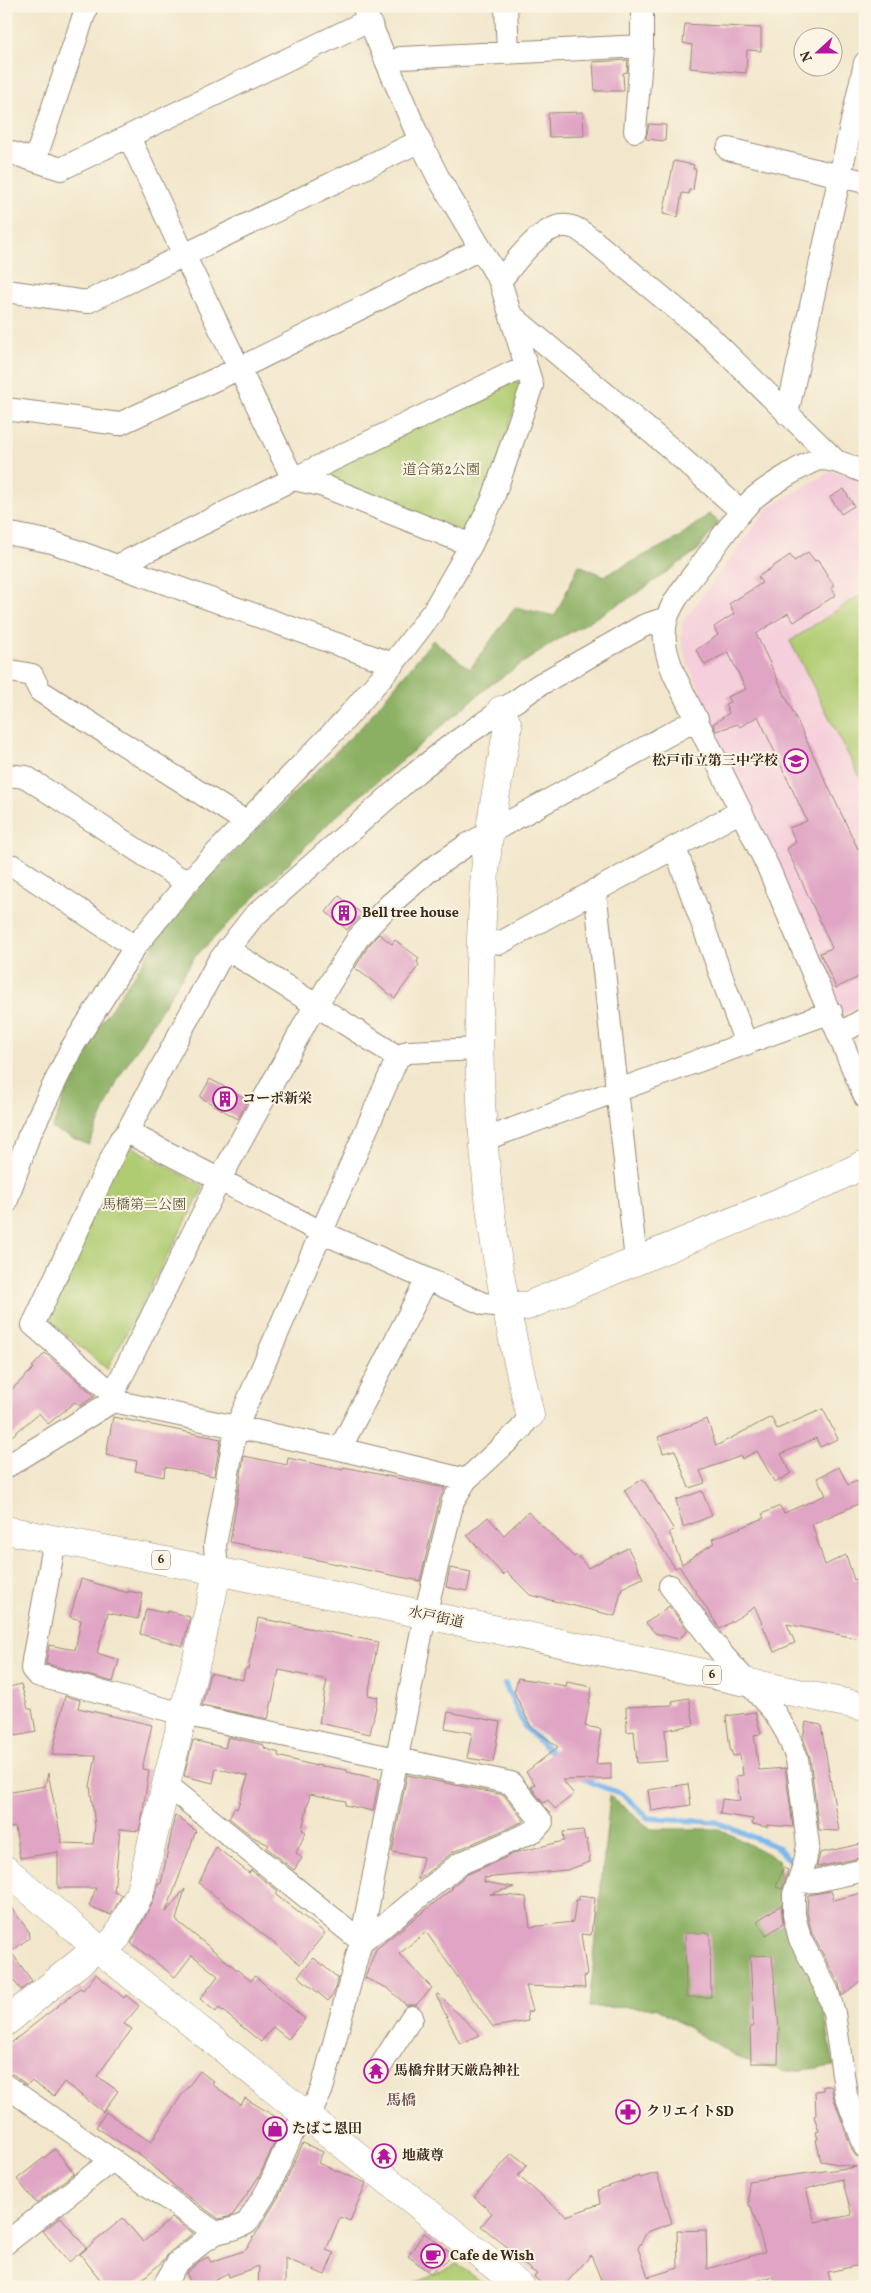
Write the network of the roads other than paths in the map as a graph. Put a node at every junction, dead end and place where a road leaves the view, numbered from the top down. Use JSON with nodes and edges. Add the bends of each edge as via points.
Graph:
{"nodes":[{"id":1,"x":506,"y":6,"type":"edge"},
{"id":2,"x":642,"y":6,"type":"edge"},
{"id":3,"x":88,"y":8,"type":"edge"},
{"id":4,"x":366,"y":13,"type":"edge"},
{"id":5,"x":642,"y":46,"type":"junction"},
{"id":6,"x":508,"y":53,"type":"junction"},
{"id":7,"x":865,"y":63,"type":"edge"},
{"id":8,"x":388,"y":64,"type":"junction"},
{"id":9,"x":635,"y":131,"type":"dead end"},
{"id":10,"x":129,"y":137,"type":"junction"},
{"id":11,"x":420,"y":141,"type":"junction"},
{"id":12,"x":728,"y":149,"type":"dead end"},
{"id":13,"x":6,"y":151,"type":"edge"},
{"id":14,"x":34,"y":160,"type":"junction"},
{"id":15,"x":839,"y":176,"type":"junction"},
{"id":16,"x":865,"y":182,"type":"edge"},
{"id":17,"x":480,"y":249,"type":"junction"},
{"id":18,"x":184,"y":255,"type":"junction"},
{"id":19,"x":500,"y":281,"type":"junction"},
{"id":20,"x":6,"y":291,"type":"edge"},
{"id":21,"x":511,"y":315,"type":"junction"},
{"id":22,"x":526,"y":366,"type":"junction"},
{"id":23,"x":240,"y":368,"type":"junction"},
{"id":24,"x":6,"y":409,"type":"edge"},
{"id":25,"x":787,"y":414,"type":"junction"},
{"id":26,"x":837,"y":462,"type":"junction"},
{"id":27,"x":865,"y":472,"type":"edge"},
{"id":28,"x":292,"y":479,"type":"junction"},
{"id":29,"x":741,"y":511,"type":"junction"},
{"id":30,"x":6,"y":533,"type":"edge"},
{"id":31,"x":471,"y":545,"type":"junction"},
{"id":32,"x":117,"y":566,"type":"junction"},
{"id":33,"x":667,"y":618,"type":"junction"},
{"id":34,"x":393,"y":664,"type":"junction"},
{"id":35,"x":6,"y":670,"type":"edge"},
{"id":36,"x":501,"y":710,"type":"junction"},
{"id":37,"x":697,"y":719,"type":"junction"},
{"id":38,"x":6,"y":775,"type":"edge"},
{"id":39,"x":741,"y":811,"type":"junction"},
{"id":40,"x":246,"y":822,"type":"junction"},
{"id":41,"x":491,"y":831,"type":"junction"},
{"id":42,"x":675,"y":848,"type":"junction"},
{"id":43,"x":6,"y":866,"type":"edge"},
{"id":44,"x":187,"y":883,"type":"junction"},
{"id":45,"x":595,"y":890,"type":"junction"},
{"id":46,"x":482,"y":940,"type":"junction"},
{"id":47,"x":135,"y":947,"type":"junction"},
{"id":48,"x":227,"y":949,"type":"junction"},
{"id":49,"x":316,"y":1005,"type":"junction"},
{"id":50,"x":830,"y":1012,"type":"junction"},
{"id":51,"x":865,"y":1020,"type":"edge"},
{"id":52,"x":839,"y":1034,"type":"junction"},
{"id":53,"x":746,"y":1044,"type":"junction"},
{"id":54,"x":479,"y":1049,"type":"junction"},
{"id":55,"x":398,"y":1057,"type":"junction"},
{"id":56,"x":618,"y":1090,"type":"junction"},
{"id":57,"x":865,"y":1097,"type":"edge"},
{"id":58,"x":127,"y":1132,"type":"junction"},
{"id":59,"x":483,"y":1140,"type":"junction"},
{"id":60,"x":865,"y":1164,"type":"edge"},
{"id":61,"x":220,"y":1179,"type":"junction"},
{"id":62,"x":6,"y":1203,"type":"edge"},
{"id":63,"x":321,"y":1232,"type":"junction"},
{"id":64,"x":636,"y":1261,"type":"junction"},
{"id":65,"x":427,"y":1279,"type":"junction"},
{"id":66,"x":505,"y":1306,"type":"junction"},
{"id":67,"x":113,"y":1398,"type":"junction"},
{"id":68,"x":530,"y":1415,"type":"joint"},
{"id":69,"x":236,"y":1428,"type":"junction"},
{"id":70,"x":340,"y":1449,"type":"junction"},
{"id":71,"x":6,"y":1467,"type":"edge"},
{"id":72,"x":466,"y":1480,"type":"junction"},
{"id":73,"x":6,"y":1530,"type":"edge"},
{"id":74,"x":55,"y":1540,"type":"junction"},
{"id":75,"x":217,"y":1571,"type":"junction"},
{"id":76,"x":670,"y":1586,"type":"dead end"},
{"id":77,"x":425,"y":1615,"type":"junction"},
{"id":78,"x":747,"y":1682,"type":"junction"},
{"id":79,"x":865,"y":1707,"type":"edge"},
{"id":80,"x":183,"y":1714,"type":"junction"},
{"id":81,"x":396,"y":1759,"type":"junction"},
{"id":82,"x":166,"y":1784,"type":"junction"},
{"id":83,"x":6,"y":1870,"type":"edge"},
{"id":84,"x":865,"y":1870,"type":"edge"},
{"id":85,"x":801,"y":1872,"type":"junction"},
{"id":86,"x":361,"y":1941,"type":"junction"},
{"id":87,"x":100,"y":1950,"type":"junction"},
{"id":88,"x":412,"y":2017,"type":"dead end"},
{"id":89,"x":6,"y":2022,"type":"edge"},
{"id":90,"x":380,"y":2067,"type":"dead end"},
{"id":91,"x":6,"y":2086,"type":"edge"},
{"id":92,"x":306,"y":2116,"type":"junction"},
{"id":93,"x":865,"y":2147,"type":"edge"},
{"id":94,"x":112,"y":2160,"type":"junction"},
{"id":95,"x":216,"y":2233,"type":"junction"},
{"id":96,"x":6,"y":2243,"type":"edge"},
{"id":97,"x":163,"y":2287,"type":"edge"},
{"id":98,"x":521,"y":2287,"type":"edge"}],
"edges":[{"from":1,"to":6,"type":"street"},
{"from":2,"to":5,"type":"street"},
{"from":3,"to":14,"type":"street"},
{"from":4,"to":8,"type":"street"},
{"from":4,"to":10,"type":"street"},
{"from":5,"to":6,"type":"street"},
{"from":5,"to":9,"type":"street"},
{"from":6,"to":8,"type":"street","via":[[402,58]]},
{"from":7,"to":15,"type":"street"},
{"from":8,"to":11,"type":"street"},
{"from":10,"to":14,"type":"street","via":[[62,169]]},
{"from":10,"to":18,"type":"street"},
{"from":11,"to":17,"type":"street"},
{"from":11,"to":18,"type":"street"},
{"from":12,"to":15,"type":"street"},
{"from":13,"to":14,"type":"street"},
{"from":15,"to":16,"type":"street"},
{"from":15,"to":25,"type":"street"},
{"from":17,"to":19,"type":"street"},
{"from":17,"to":23,"type":"street"},
{"from":18,"to":20,"type":"street","via":[[87,302]]},
{"from":18,"to":23,"type":"street"},
{"from":19,"to":21,"type":"street"},
{"from":19,"to":25,"type":"street","via":[[536,238],[556,228],[571,226],[589,237],[708,335]]},
{"from":21,"to":22,"type":"street"},
{"from":21,"to":29,"type":"street"},
{"from":22,"to":28,"type":"street"},
{"from":22,"to":31,"type":"street","via":[[532,384],[492,501]]},
{"from":23,"to":24,"type":"street","via":[[118,424]]},
{"from":23,"to":28,"type":"street"},
{"from":25,"to":26,"type":"street"},
{"from":26,"to":27,"type":"street"},
{"from":26,"to":29,"type":"street","via":[[819,459],[800,468],[765,489]]},
{"from":28,"to":31,"type":"street","via":[[321,485]]},
{"from":28,"to":32,"type":"street"},
{"from":29,"to":33,"type":"street","via":[[684,588]]},
{"from":30,"to":32,"type":"street","via":[[52,542]]},
{"from":31,"to":34,"type":"street","via":[[434,610]]},
{"from":32,"to":34,"type":"street"},
{"from":33,"to":36,"type":"street","via":[[643,626]]},
{"from":33,"to":37,"type":"street","via":[[665,651]]},
{"from":34,"to":40,"type":"street","via":[[312,756]]},
{"from":35,"to":40,"type":"street","via":[[32,675],[40,691]]},
{"from":36,"to":41,"type":"main road","via":[[508,726]]},
{"from":36,"to":48,"type":"street","via":[[417,772],[253,917]]},
{"from":37,"to":39,"type":"street"},
{"from":37,"to":41,"type":"street"},
{"from":38,"to":44,"type":"street","via":[[26,777]]},
{"from":39,"to":42,"type":"street"},
{"from":39,"to":50,"type":"street"},
{"from":40,"to":44,"type":"street"},
{"from":41,"to":46,"type":"main road","via":[[484,885]]},
{"from":41,"to":49,"type":"street","via":[[430,870],[389,905],[358,938]]},
{"from":42,"to":45,"type":"street"},
{"from":42,"to":53,"type":"street"},
{"from":43,"to":47,"type":"street","via":[[14,866]]},
{"from":44,"to":47,"type":"street"},
{"from":45,"to":46,"type":"street","via":[[500,943]]},
{"from":45,"to":56,"type":"street"},
{"from":46,"to":54,"type":"main road"},
{"from":47,"to":62,"type":"street","via":[[71,1049],[28,1138]]},
{"from":48,"to":49,"type":"street"},
{"from":48,"to":58,"type":"street"},
{"from":49,"to":55,"type":"street"},
{"from":49,"to":61,"type":"street"},
{"from":50,"to":52,"type":"street"},
{"from":50,"to":53,"type":"street"},
{"from":51,"to":52,"type":"street"},
{"from":52,"to":57,"type":"street"},
{"from":53,"to":56,"type":"street"},
{"from":54,"to":55,"type":"street","via":[[408,1052]]},
{"from":54,"to":59,"type":"main road"},
{"from":55,"to":63,"type":"street"},
{"from":56,"to":59,"type":"street"},
{"from":56,"to":64,"type":"street"},
{"from":58,"to":61,"type":"street"},
{"from":58,"to":67,"type":"street","via":[[82,1218],[33,1325]]},
{"from":59,"to":66,"type":"main road","via":[[492,1229]]},
{"from":60,"to":64,"type":"main road"},
{"from":61,"to":63,"type":"street"},
{"from":61,"to":67,"type":"street"},
{"from":63,"to":65,"type":"street"},
{"from":63,"to":69,"type":"street"},
{"from":64,"to":66,"type":"main road","via":[[527,1306]]},
{"from":65,"to":66,"type":"street","via":[[484,1304]]},
{"from":65,"to":70,"type":"street"},
{"from":66,"to":68,"type":"main road"},
{"from":67,"to":69,"type":"street"},
{"from":67,"to":71,"type":"street"},
{"from":68,"to":72,"type":"street","via":[[521,1429]]},
{"from":69,"to":70,"type":"street"},
{"from":69,"to":75,"type":"street","via":[[215,1545]]},
{"from":70,"to":72,"type":"street"},
{"from":72,"to":77,"type":"street","via":[[453,1501]]},
{"from":73,"to":74,"type":"main road","name":"水戸街道","number":"6"},
{"from":74,"to":75,"type":"main road","name":"水戸街道","number":"6"},
{"from":74,"to":80,"type":"street","via":[[32,1669],[37,1675]]},
{"from":75,"to":77,"type":"main road","name":"水戸街道","number":"6"},
{"from":75,"to":80,"type":"main road"},
{"from":76,"to":78,"type":"street"},
{"from":77,"to":78,"type":"main road","name":"水戸街道","number":"6"},
{"from":77,"to":81,"type":"street"},
{"from":78,"to":79,"type":"main road","name":"水戸街道","number":"6"},
{"from":78,"to":85,"type":"street","via":[[775,1714],[798,1759],[808,1845]]},
{"from":80,"to":81,"type":"street"},
{"from":80,"to":82,"type":"main road"},
{"from":81,"to":86,"type":"street"},
{"from":81,"to":86,"type":"street","via":[[511,1783],[542,1822],[534,1831],[459,1864]]},
{"from":82,"to":86,"type":"street"},
{"from":82,"to":87,"type":"main road","via":[[139,1895],[117,1937],[104,1952]]},
{"from":83,"to":87,"type":"main road"},
{"from":84,"to":85,"type":"street","via":[[815,1881]]},
{"from":85,"to":93,"type":"street","via":[[794,1894],[794,1916],[800,1939],[827,1990],[834,2013],[846,2095]]},
{"from":86,"to":92,"type":"street","via":[[322,2089]]},
{"from":87,"to":89,"type":"main road","via":[[96,1949]]},
{"from":87,"to":92,"type":"main road"},
{"from":88,"to":90,"type":"street"},
{"from":91,"to":94,"type":"street"},
{"from":92,"to":95,"type":"street","via":[[293,2132],[268,2189],[247,2223]]},
{"from":92,"to":98,"type":"main road"},
{"from":94,"to":95,"type":"street"},
{"from":94,"to":96,"type":"street"},
{"from":95,"to":97,"type":"street","via":[[178,2263]]}]}
